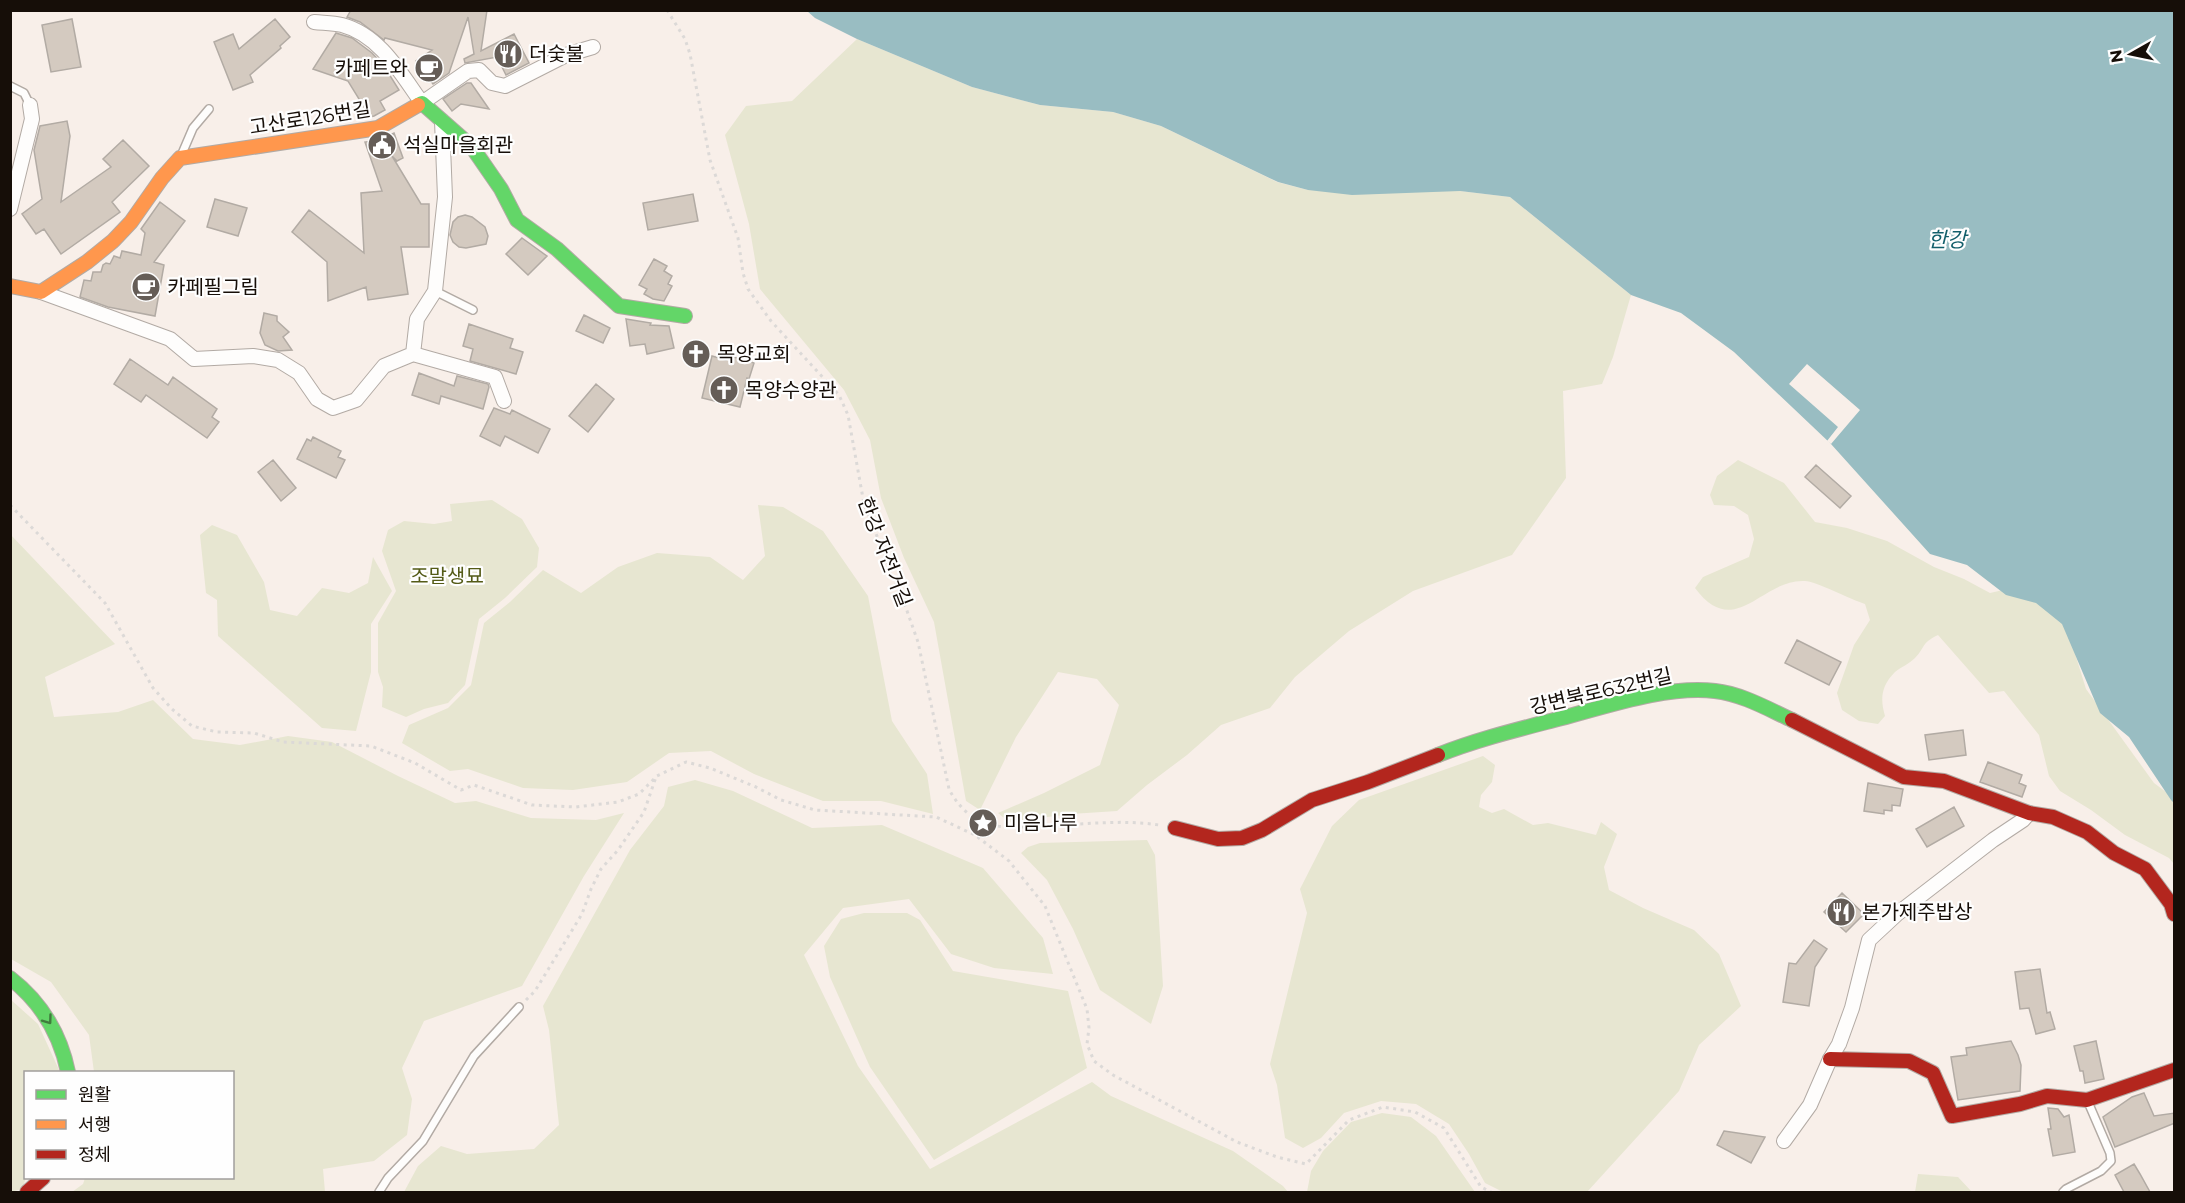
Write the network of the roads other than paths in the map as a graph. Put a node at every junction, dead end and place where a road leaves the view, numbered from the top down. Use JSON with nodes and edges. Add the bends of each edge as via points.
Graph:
{"nodes":[{"id":1,"x":314,"y":22,"type":"dead end"},
{"id":2,"x":593,"y":47,"type":"dead end"},
{"id":3,"x":10,"y":86,"type":"edge"},
{"id":4,"x":422,"y":103,"type":"junction"},
{"id":5,"x":30,"y":105,"type":"joint"},
{"id":6,"x":209,"y":109,"type":"dead end"},
{"id":7,"x":442,"y":121,"type":"junction"},
{"id":8,"x":180,"y":158,"type":"junction"},
{"id":9,"x":10,"y":209,"type":"edge"},
{"id":10,"x":10,"y":286,"type":"edge"},
{"id":11,"x":435,"y":291,"type":"junction"},
{"id":12,"x":41,"y":292,"type":"junction"},
{"id":13,"x":473,"y":310,"type":"dead end"},
{"id":14,"x":686,"y":316,"type":"dead end"},
{"id":15,"x":413,"y":354,"type":"junction"},
{"id":16,"x":504,"y":401,"type":"dead end"},
{"id":17,"x":2029,"y":813,"type":"junction"},
{"id":18,"x":1175,"y":828,"type":"road end"},
{"id":19,"x":2175,"y":914,"type":"edge"},
{"id":20,"x":10,"y":978,"type":"edge"},
{"id":21,"x":519,"y":1006,"type":"road end"},
{"id":22,"x":1830,"y":1059,"type":"junction"},
{"id":23,"x":2175,"y":1070,"type":"edge"},
{"id":24,"x":68,"y":1071,"type":"edge"},
{"id":25,"x":2087,"y":1100,"type":"junction"},
{"id":26,"x":1784,"y":1141,"type":"dead end"},
{"id":27,"x":42,"y":1179,"type":"edge"},
{"id":28,"x":27,"y":1192,"type":"edge"},
{"id":29,"x":379,"y":1192,"type":"edge"},
{"id":30,"x":2063,"y":1192,"type":"edge"}],
"edges":[{"from":1,"to":4,"type":"street","via":[[343,26],[372,40]]},
{"from":2,"to":4,"type":"street","via":[[566,55],[505,86],[492,83],[479,70],[468,71]]},
{"from":3,"to":5,"type":"lane","via":[[24,93]]},
{"from":4,"to":7,"type":"main road"},
{"from":4,"to":8,"type":"main road","name":"고산로126번길","via":[[378,128]]},
{"from":5,"to":9,"type":"street","via":[[32,119]]},
{"from":6,"to":8,"type":"lane","via":[[193,128]]},
{"from":7,"to":11,"type":"street","via":[[445,197]]},
{"from":7,"to":14,"type":"main road","via":[[472,147],[517,220],[557,249],[619,306]]},
{"from":8,"to":12,"type":"main road","via":[[114,240]]},
{"from":10,"to":12,"type":"main road"},
{"from":11,"to":13,"type":"lane"},
{"from":11,"to":15,"type":"street","via":[[417,319]]},
{"from":12,"to":15,"type":"street","via":[[170,339],[194,359],[253,356],[278,360],[299,373],[317,399],[333,408],[356,400],[384,366]]},
{"from":15,"to":16,"type":"street","via":[[495,377]]},
{"from":17,"to":18,"type":"main road","name":"강변북로632번길","via":[[1944,781],[1904,777],[1758,704],[1725,692],[1684,691],[1629,700],[1466,744],[1312,800],[1242,838],[1218,839]]},
{"from":17,"to":19,"type":"main road","name":"강변북로632번길","via":[[2053,817],[2087,832],[2114,853],[2145,869],[2172,904]]},
{"from":17,"to":22,"type":"street","via":[[1869,940],[1852,1008]]},
{"from":20,"to":24,"type":"main road","one_way":true,"via":[[34,1001],[54,1029]]},
{"from":21,"to":29,"type":"lane","via":[[474,1056],[423,1141]]},
{"from":22,"to":25,"type":"main road","via":[[1909,1061],[1933,1073],[1953,1116],[2047,1096]]},
{"from":22,"to":26,"type":"street","via":[[1810,1106]]},
{"from":23,"to":25,"type":"main road"},
{"from":25,"to":30,"type":"lane","via":[[2111,1161]]},
{"from":27,"to":28,"type":"main road"}]}
